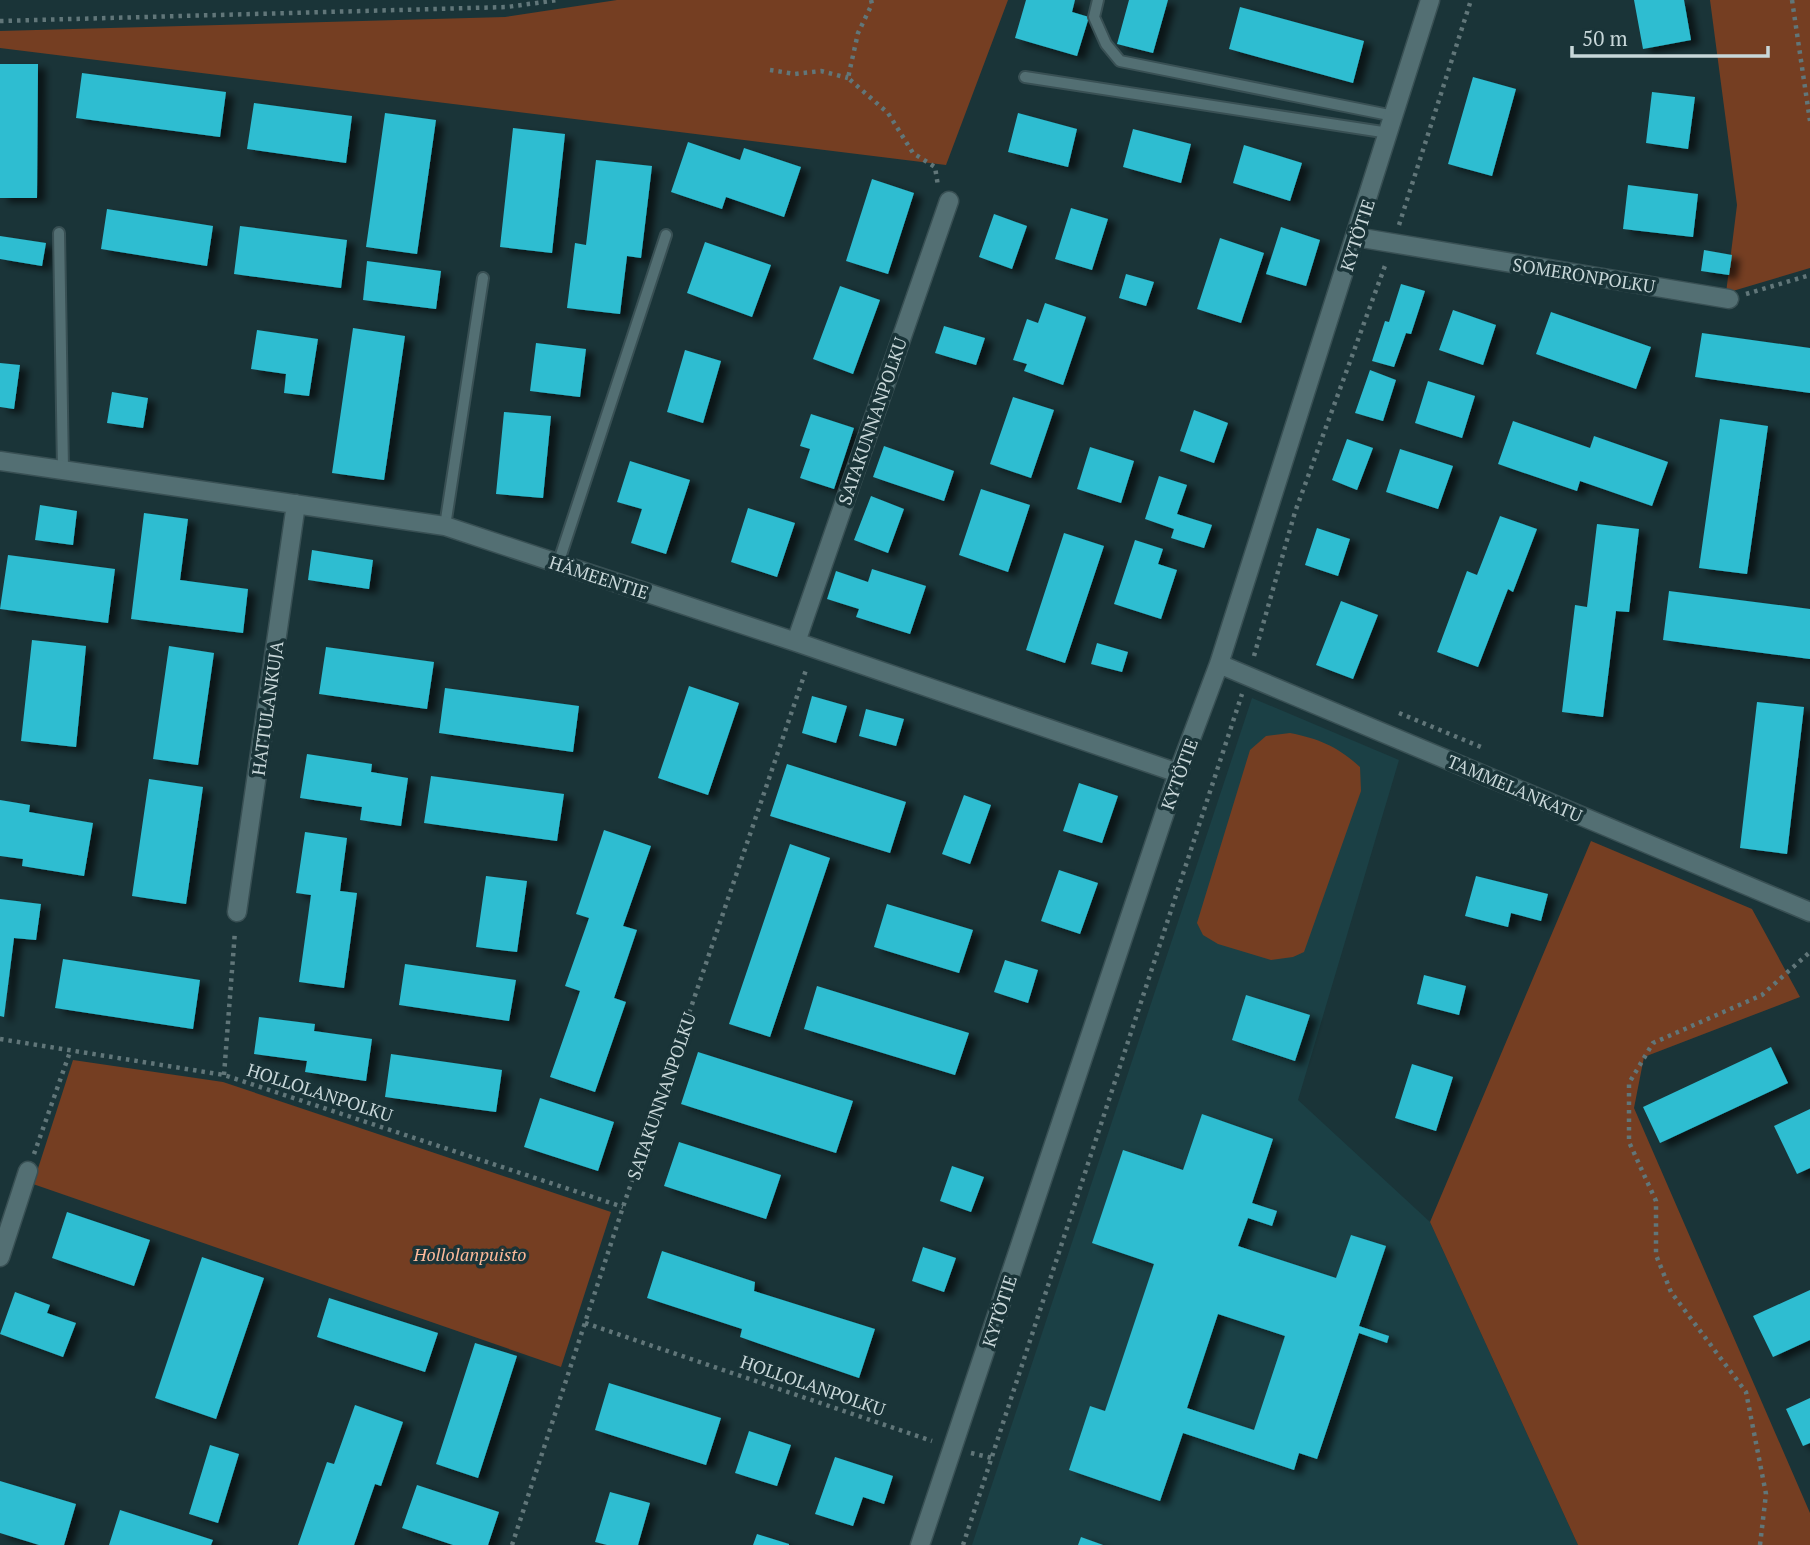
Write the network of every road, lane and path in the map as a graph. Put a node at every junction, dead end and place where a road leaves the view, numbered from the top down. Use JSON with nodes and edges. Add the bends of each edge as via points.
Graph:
{"nodes":[{"id":1,"x":558,"y":0,"type":"edge"},
{"id":2,"x":871,"y":0,"type":"edge"},
{"id":3,"x":1098,"y":0,"type":"edge"},
{"id":4,"x":1430,"y":0,"type":"edge"},
{"id":5,"x":1471,"y":0,"type":"edge"},
{"id":6,"x":1791,"y":0,"type":"edge"},
{"id":7,"x":0,"y":21,"type":"edge"},
{"id":8,"x":770,"y":70,"type":"dead end"},
{"id":9,"x":1025,"y":77,"type":"dead end"},
{"id":10,"x":848,"y":78,"type":"junction"},
{"id":11,"x":1810,"y":121,"type":"edge"},
{"id":12,"x":1391,"y":125,"type":"junction"},
{"id":13,"x":948,"y":201,"type":"joint"},
{"id":14,"x":59,"y":233,"type":"dead end"},
{"id":15,"x":666,"y":235,"type":"dead end"},
{"id":16,"x":1356,"y":237,"type":"junction"},
{"id":17,"x":1393,"y":244,"type":"junction"},
{"id":18,"x":1810,"y":275,"type":"edge"},
{"id":19,"x":483,"y":278,"type":"dead end"},
{"id":20,"x":1729,"y":299,"type":"joint"},
{"id":21,"x":0,"y":461,"type":"edge"},
{"id":22,"x":63,"y":469,"type":"junction"},
{"id":23,"x":296,"y":504,"type":"junction"},
{"id":24,"x":446,"y":526,"type":"junction"},
{"id":25,"x":558,"y":564,"type":"junction"},
{"id":26,"x":796,"y":642,"type":"junction"},
{"id":27,"x":813,"y":649,"type":"junction"},
{"id":28,"x":1219,"y":664,"type":"junction"},
{"id":29,"x":1248,"y":676,"type":"junction"},
{"id":30,"x":1178,"y":773,"type":"junction"},
{"id":31,"x":237,"y":912,"type":"joint"},
{"id":32,"x":1810,"y":912,"type":"edge"},
{"id":33,"x":1810,"y":952,"type":"edge"},
{"id":34,"x":0,"y":1039,"type":"edge"},
{"id":35,"x":69,"y":1052,"type":"junction"},
{"id":36,"x":224,"y":1075,"type":"junction"},
{"id":37,"x":28,"y":1171,"type":"joint"},
{"id":38,"x":624,"y":1207,"type":"junction"},
{"id":39,"x":0,"y":1256,"type":"edge"},
{"id":40,"x":585,"y":1323,"type":"junction"},
{"id":41,"x":953,"y":1448,"type":"junction"},
{"id":42,"x":992,"y":1458,"type":"junction"},
{"id":43,"x":512,"y":1545,"type":"edge"},
{"id":44,"x":920,"y":1545,"type":"edge"},
{"id":45,"x":963,"y":1545,"type":"edge"},
{"id":46,"x":1760,"y":1545,"type":"edge"}],
"edges":[{"from":1,"to":7,"type":"path","via":[[507,7]]},
{"from":2,"to":10,"type":"path"},
{"from":3,"to":12,"type":"lane","via":[[1094,17],[1120,61]]},
{"from":4,"to":12,"type":"street","name":"KYTÖTIE"},
{"from":5,"to":17,"type":"path"},
{"from":6,"to":11,"type":"path"},
{"from":8,"to":10,"type":"path","via":[[795,74],[821,71]]},
{"from":9,"to":12,"type":"lane"},
{"from":10,"to":13,"type":"path","via":[[888,113],[913,153],[935,167],[938,185]]},
{"from":12,"to":16,"type":"street","name":"KYTÖTIE"},
{"from":13,"to":26,"type":"street","name":"SATAKUNNANPOLKU"},
{"from":14,"to":22,"type":"lane"},
{"from":15,"to":25,"type":"lane"},
{"from":16,"to":17,"type":"street","name":"SOMERONPOLKU"},
{"from":16,"to":28,"type":"street","name":"KYTÖTIE"},
{"from":17,"to":20,"type":"street","name":"SOMERONPOLKU"},
{"from":17,"to":29,"type":"path","via":[[1295,512]]},
{"from":18,"to":20,"type":"path"},
{"from":19,"to":24,"type":"lane"},
{"from":21,"to":22,"type":"street","name":"HÄMEENTIE"},
{"from":22,"to":23,"type":"street","name":"HÄMEENTIE"},
{"from":23,"to":24,"type":"street","name":"HÄMEENTIE"},
{"from":23,"to":31,"type":"street","name":"HATTULANKUJA"},
{"from":24,"to":25,"type":"street","name":"HÄMEENTIE"},
{"from":25,"to":26,"type":"street","name":"HÄMEENTIE"},
{"from":26,"to":27,"type":"street","name":"HÄMEENTIE"},
{"from":27,"to":30,"type":"street","name":"HÄMEENTIE"},
{"from":27,"to":38,"type":"path","name":"SATAKUNNANPOLKU"},
{"from":28,"to":29,"type":"street","name":"TAMMELANKATU"},
{"from":28,"to":30,"type":"street","name":"KYTÖTIE"},
{"from":29,"to":32,"type":"street","name":"TAMMELANKATU"},
{"from":29,"to":42,"type":"path"},
{"from":30,"to":41,"type":"street","name":"KYTÖTIE"},
{"from":31,"to":36,"type":"path"},
{"from":33,"to":46,"type":"path","via":[[1762,995],[1653,1043],[1629,1083],[1629,1142],[1656,1201],[1656,1255],[1671,1292],[1746,1392],[1766,1494]]},
{"from":34,"to":35,"type":"path","name":"HOLLOLANPOLKU"},
{"from":35,"to":36,"type":"path","name":"HOLLOLANPOLKU"},
{"from":35,"to":37,"type":"path"},
{"from":36,"to":38,"type":"path","name":"HOLLOLANPOLKU"},
{"from":37,"to":39,"type":"street"},
{"from":38,"to":40,"type":"path","name":"SATAKUNNANPOLKU"},
{"from":40,"to":41,"type":"path","name":"HOLLOLANPOLKU"},
{"from":40,"to":43,"type":"path","name":"SATAKUNNANPOLKU"},
{"from":41,"to":42,"type":"path","name":"HOLLOLANPOLKU"},
{"from":41,"to":44,"type":"street","name":"KYTÖTIE"},
{"from":42,"to":45,"type":"path"}]}
